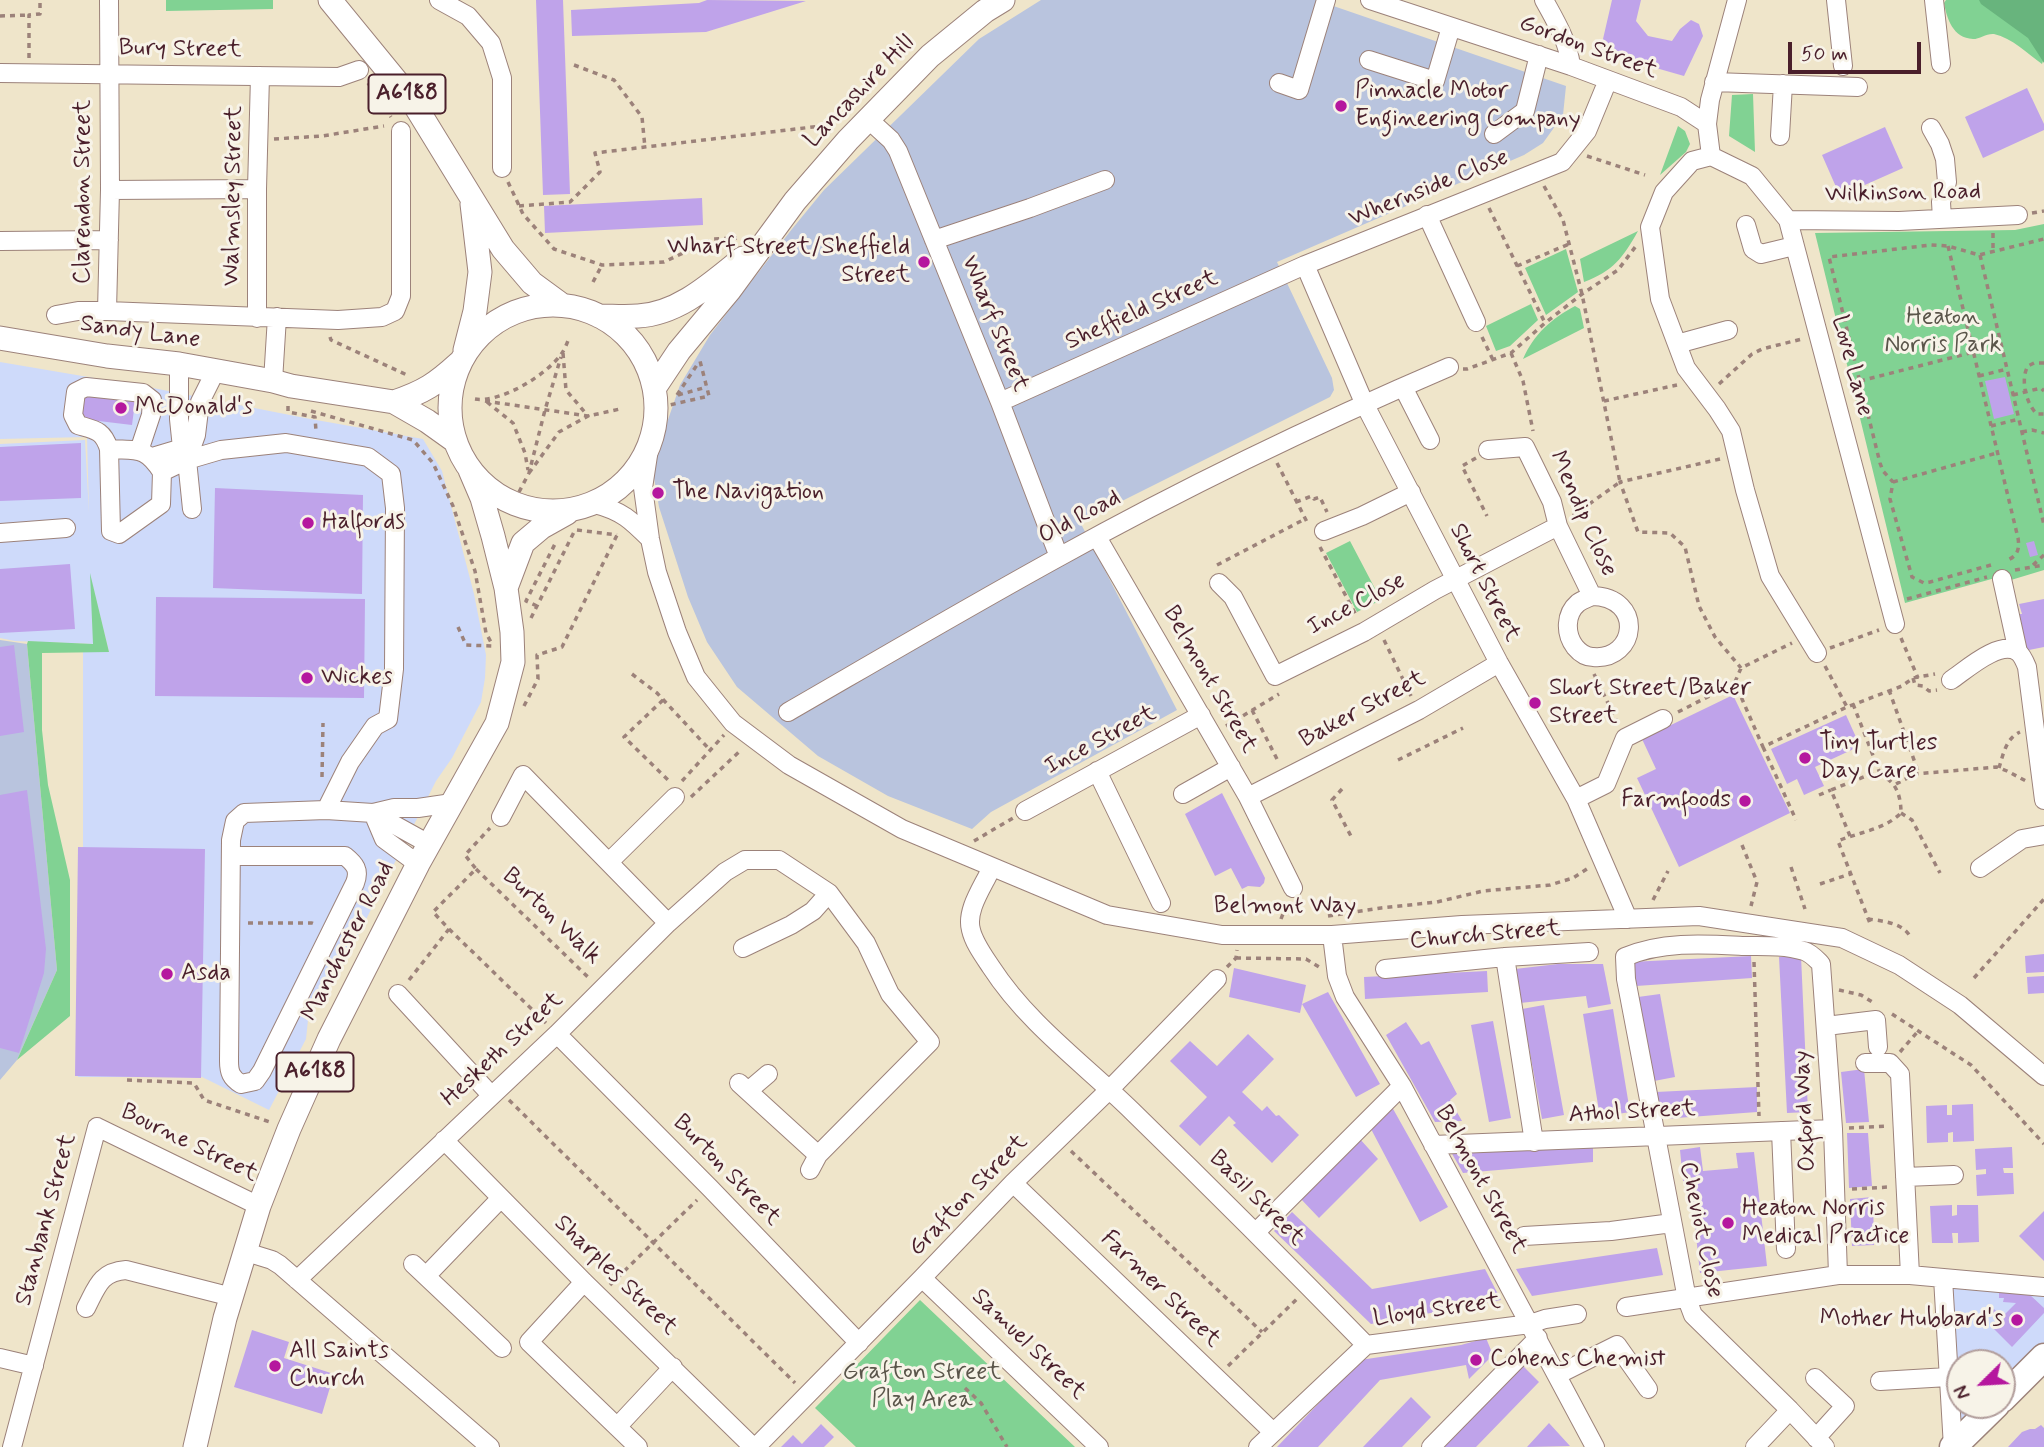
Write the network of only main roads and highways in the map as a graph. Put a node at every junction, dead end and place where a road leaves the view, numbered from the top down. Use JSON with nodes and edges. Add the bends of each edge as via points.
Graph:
{"nodes":[{"id":1,"x":330,"y":0,"type":"edge"},
{"id":2,"x":1003,"y":0,"type":"edge"},
{"id":3,"x":471,"y":198,"type":"junction"},
{"id":4,"x":771,"y":237,"type":"junction"},
{"id":5,"x":562,"y":305,"type":"junction"},
{"id":6,"x":599,"y":316,"type":"junction"},
{"id":7,"x":0,"y":338,"type":"edge"},
{"id":8,"x":463,"y":359,"type":"junction"},
{"id":9,"x":656,"y":397,"type":"junction"},
{"id":10,"x":394,"y":402,"type":"junction"},
{"id":11,"x":455,"y":441,"type":"junction"},
{"id":12,"x":470,"y":470,"type":"junction"},
{"id":13,"x":570,"y":523,"type":"junction"},
{"id":14,"x":506,"y":588,"type":"junction"},
{"id":15,"x":2044,"y":1357,"type":"edge"},
{"id":16,"x":2016,"y":1385,"type":"edge"},
{"id":17,"x":1982,"y":1419,"type":"edge"},
{"id":18,"x":195,"y":1447,"type":"edge"},
{"id":19,"x":1953,"y":1447,"type":"edge"}],
"edges":[{"from":1,"to":3,"type":"main road","number":"A6188","via":[[411,99]]},
{"from":2,"to":4,"type":"main road","name":"Lancashire Hill","via":[[930,56],[868,119],[795,201]]},
{"from":3,"to":5,"type":"main road","number":"A6188","via":[[532,284]]},
{"from":3,"to":8,"type":"main road","number":"A6188","via":[[480,272]]},
{"from":4,"to":6,"type":"main road","name":"Lancashire Hill","via":[[673,308],[640,317]]},
{"from":4,"to":9,"type":"main road","name":"Lancashire Hill","via":[[679,351]]},
{"from":5,"to":6,"type":"main road"},
{"from":5,"to":8,"type":"main road","name":"Sandy Lane","via":[[533,307],[506,316],[482,333]]},
{"from":6,"to":9,"type":"main road","via":[[625,333],[644,358]]},
{"from":7,"to":10,"type":"main road","name":"Sandy Lane","via":[[216,370],[284,390]]},
{"from":8,"to":10,"type":"main road","name":"Sandy Lane","via":[[439,382]]},
{"from":8,"to":11,"type":"main road","via":[[453,383],[450,412]]},
{"from":9,"to":13,"type":"main road","via":[[649,449],[616,492]]},
{"from":10,"to":11,"type":"main road","name":"Sandy Lane"},
{"from":11,"to":12,"type":"main road"},
{"from":12,"to":13,"type":"main road","via":[[490,491],[515,505]]},
{"from":12,"to":14,"type":"main road","name":"Manchester Road","number":"A6188"},
{"from":13,"to":14,"type":"main road","name":"Manchester Road","number":"A6188","via":[[542,527],[523,543]]},
{"from":14,"to":18,"type":"main road","name":"Manchester Road","number":"A6188","via":[[514,653],[497,723],[424,854],[289,1129],[259,1206],[232,1297]]},
{"from":15,"to":16,"type":"highway"},
{"from":17,"to":19,"type":"highway"}]}
